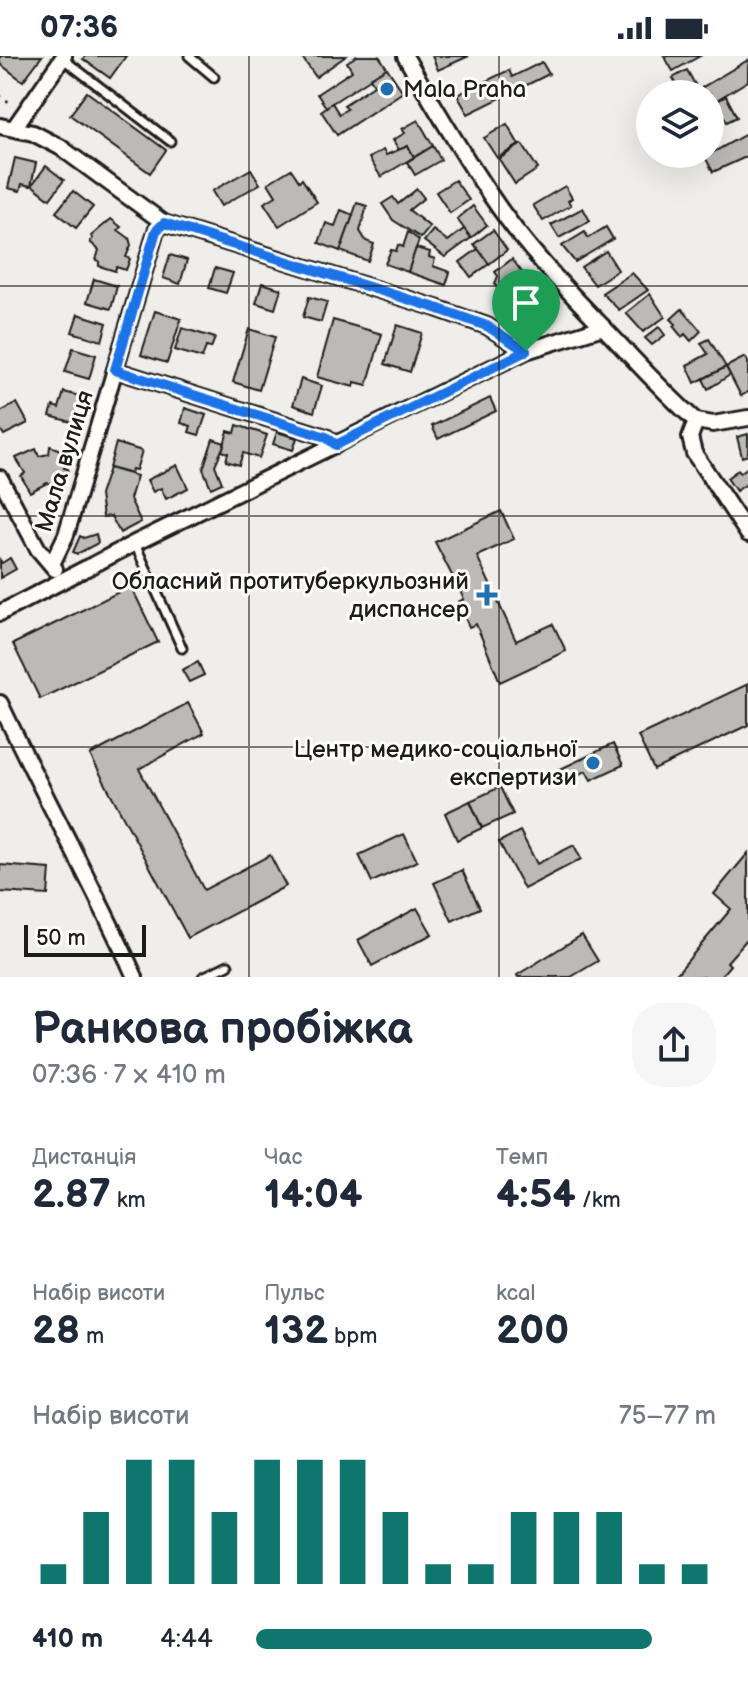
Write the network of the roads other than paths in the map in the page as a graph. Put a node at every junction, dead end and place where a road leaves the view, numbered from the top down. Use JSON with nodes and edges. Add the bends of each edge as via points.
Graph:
{"nodes":[{"id":1,"x":189,"y":56,"type":"edge"},
{"id":2,"x":405,"y":56,"type":"edge"},
{"id":3,"x":63,"y":57,"type":"edge"},
{"id":4,"x":214,"y":77,"type":"dead end"},
{"id":5,"x":7,"y":127,"type":"edge"},
{"id":6,"x":170,"y":141,"type":"dead end"},
{"id":7,"x":164,"y":223,"type":"junction"},
{"id":8,"x":603,"y":327,"type":"junction"},
{"id":9,"x":526,"y":351,"type":"junction"},
{"id":10,"x":115,"y":370,"type":"junction"},
{"id":11,"x":748,"y":418,"type":"edge"},
{"id":12,"x":696,"y":421,"type":"junction"},
{"id":13,"x":336,"y":445,"type":"junction"},
{"id":14,"x":0,"y":478,"type":"edge"},
{"id":15,"x":748,"y":534,"type":"edge"},
{"id":16,"x":135,"y":543,"type":"junction"},
{"id":17,"x":52,"y":564,"type":"junction"},
{"id":18,"x":62,"y":580,"type":"junction"},
{"id":19,"x":0,"y":613,"type":"edge"},
{"id":20,"x":182,"y":648,"type":"dead end"},
{"id":21,"x":0,"y":703,"type":"edge"},
{"id":22,"x":228,"y":965,"type":"dead end"},
{"id":23,"x":135,"y":977,"type":"edge"},
{"id":24,"x":203,"y":977,"type":"edge"}],
"edges":[{"from":1,"to":4,"type":"lane"},
{"from":2,"to":8,"type":"street","via":[[493,199]]},
{"from":3,"to":5,"type":"street"},
{"from":3,"to":6,"type":"lane"},
{"from":5,"to":7,"type":"street","via":[[60,147]]},
{"from":7,"to":9,"type":"street","via":[[487,326]]},
{"from":7,"to":10,"type":"street","name":"Мала вулиця","via":[[156,231]]},
{"from":8,"to":9,"type":"street"},
{"from":8,"to":12,"type":"street"},
{"from":9,"to":13,"type":"street"},
{"from":10,"to":13,"type":"street","name":"Мала вулиця","via":[[326,437]]},
{"from":10,"to":17,"type":"street","name":"Мала вулиця","via":[[66,535]]},
{"from":11,"to":12,"type":"street"},
{"from":12,"to":15,"type":"street","via":[[690,437],[694,453]]},
{"from":13,"to":16,"type":"street"},
{"from":14,"to":17,"type":"street","via":[[38,549]]},
{"from":16,"to":18,"type":"street"},
{"from":16,"to":20,"type":"lane"},
{"from":17,"to":18,"type":"street"},
{"from":18,"to":19,"type":"street"},
{"from":21,"to":23,"type":"street"},
{"from":22,"to":24,"type":"lane"}]}
